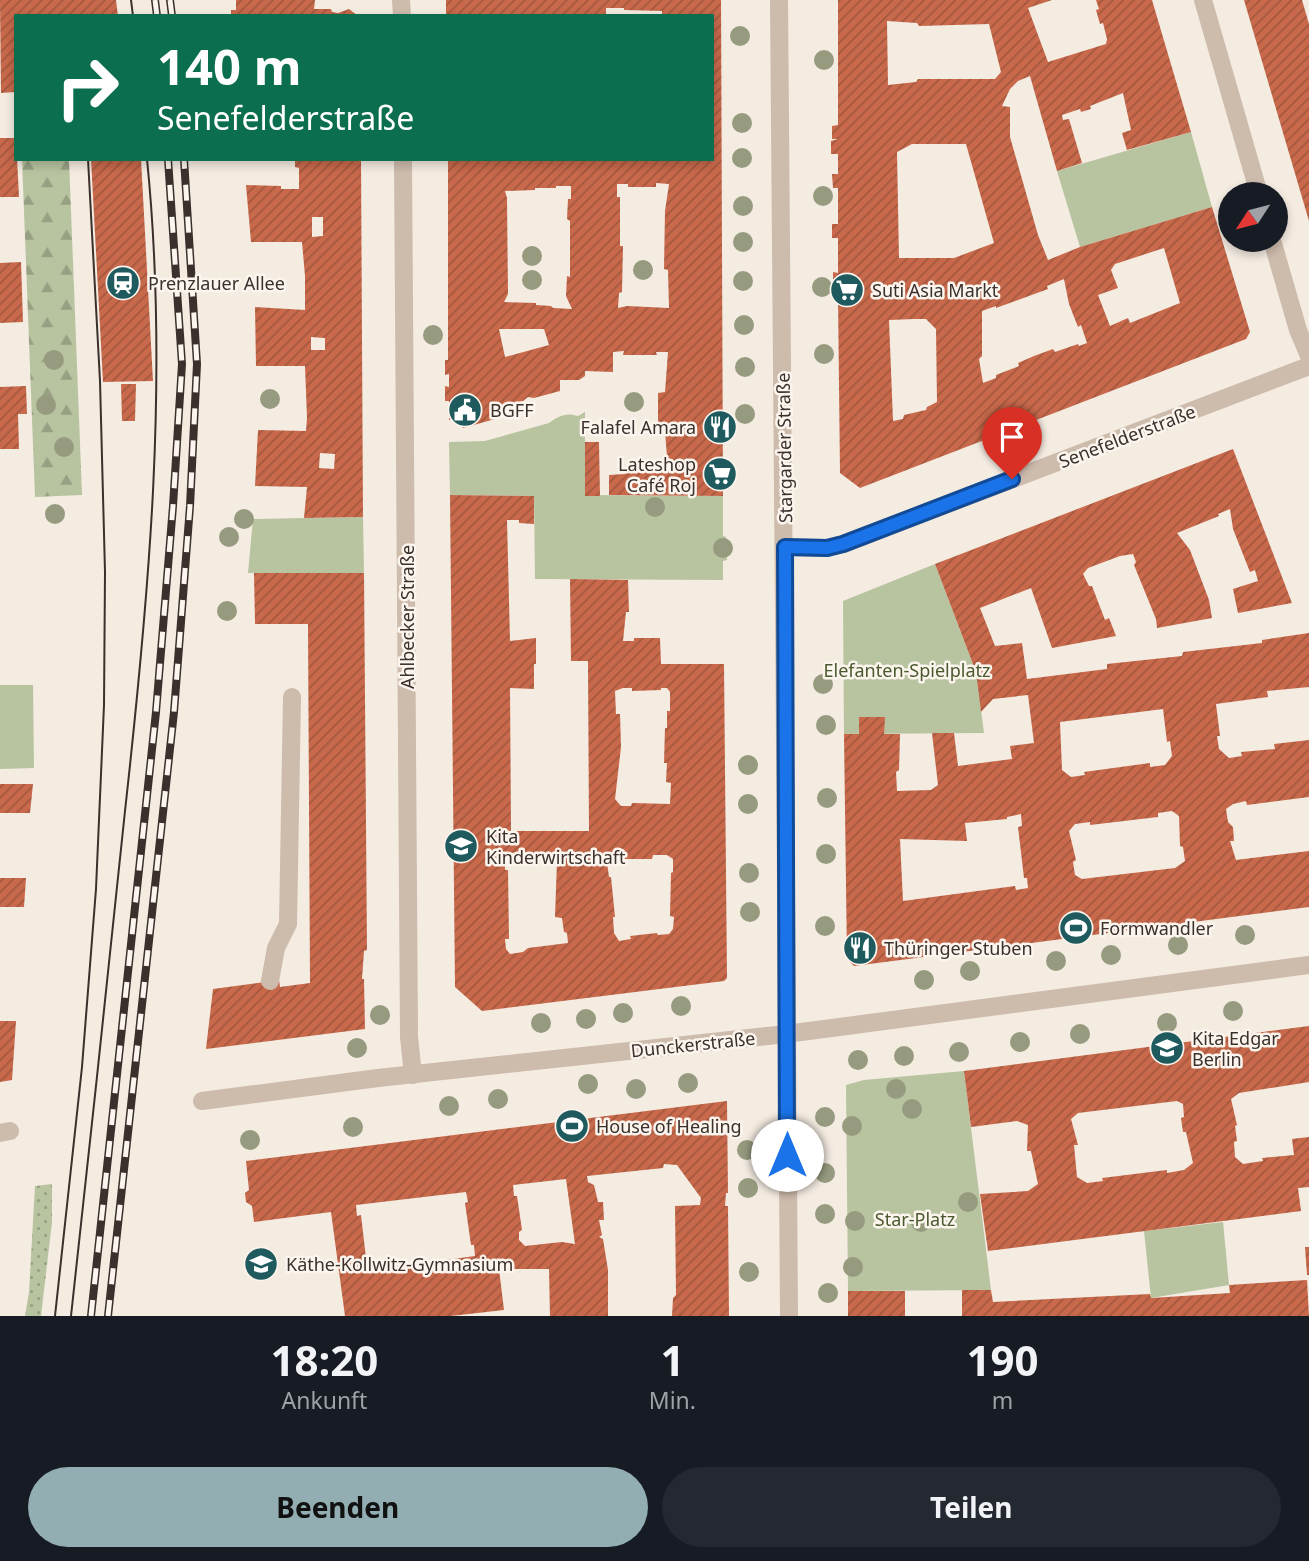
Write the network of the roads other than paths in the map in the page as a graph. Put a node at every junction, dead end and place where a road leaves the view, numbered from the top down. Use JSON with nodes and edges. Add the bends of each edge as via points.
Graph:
{"nodes":[{"id":1,"x":779,"y":0,"type":"edge"},
{"id":2,"x":1203,"y":0,"type":"edge"},
{"id":3,"x":403,"y":161,"type":"edge"},
{"id":4,"x":1256,"y":182,"type":"edge"},
{"id":5,"x":1275,"y":252,"type":"edge"},
{"id":6,"x":1309,"y":356,"type":"edge"},
{"id":7,"x":1309,"y":366,"type":"edge"},
{"id":8,"x":785,"y":547,"type":"junction"},
{"id":9,"x":292,"y":697,"type":"dead end"},
{"id":10,"x":1309,"y":965,"type":"edge"},
{"id":11,"x":270,"y":981,"type":"dead end"},
{"id":12,"x":786,"y":1034,"type":"junction"},
{"id":13,"x":413,"y":1075,"type":"junction"},
{"id":14,"x":202,"y":1101,"type":"dead end"},
{"id":15,"x":789,"y":1316,"type":"edge"}],
"edges":[{"from":1,"to":8,"type":"street","name":"Stargarder Straße"},
{"from":2,"to":4,"type":"street"},
{"from":3,"to":13,"type":"street","name":"Ahlbecker Straße","via":[[408,1037]]},
{"from":5,"to":6,"type":"street"},
{"from":7,"to":8,"type":"street","name":"Senefelderstraße","via":[[843,544]]},
{"from":8,"to":12,"type":"street","name":"Stargarder Straße"},
{"from":9,"to":11,"type":"street","via":[[288,924],[276,948]]},
{"from":10,"to":12,"type":"street","name":"Dunckerstraße"},
{"from":12,"to":13,"type":"street","name":"Dunckerstraße"},
{"from":12,"to":15,"type":"street","name":"Stargarder Straße"},
{"from":13,"to":14,"type":"street","name":"Dunckerstraße"}]}
